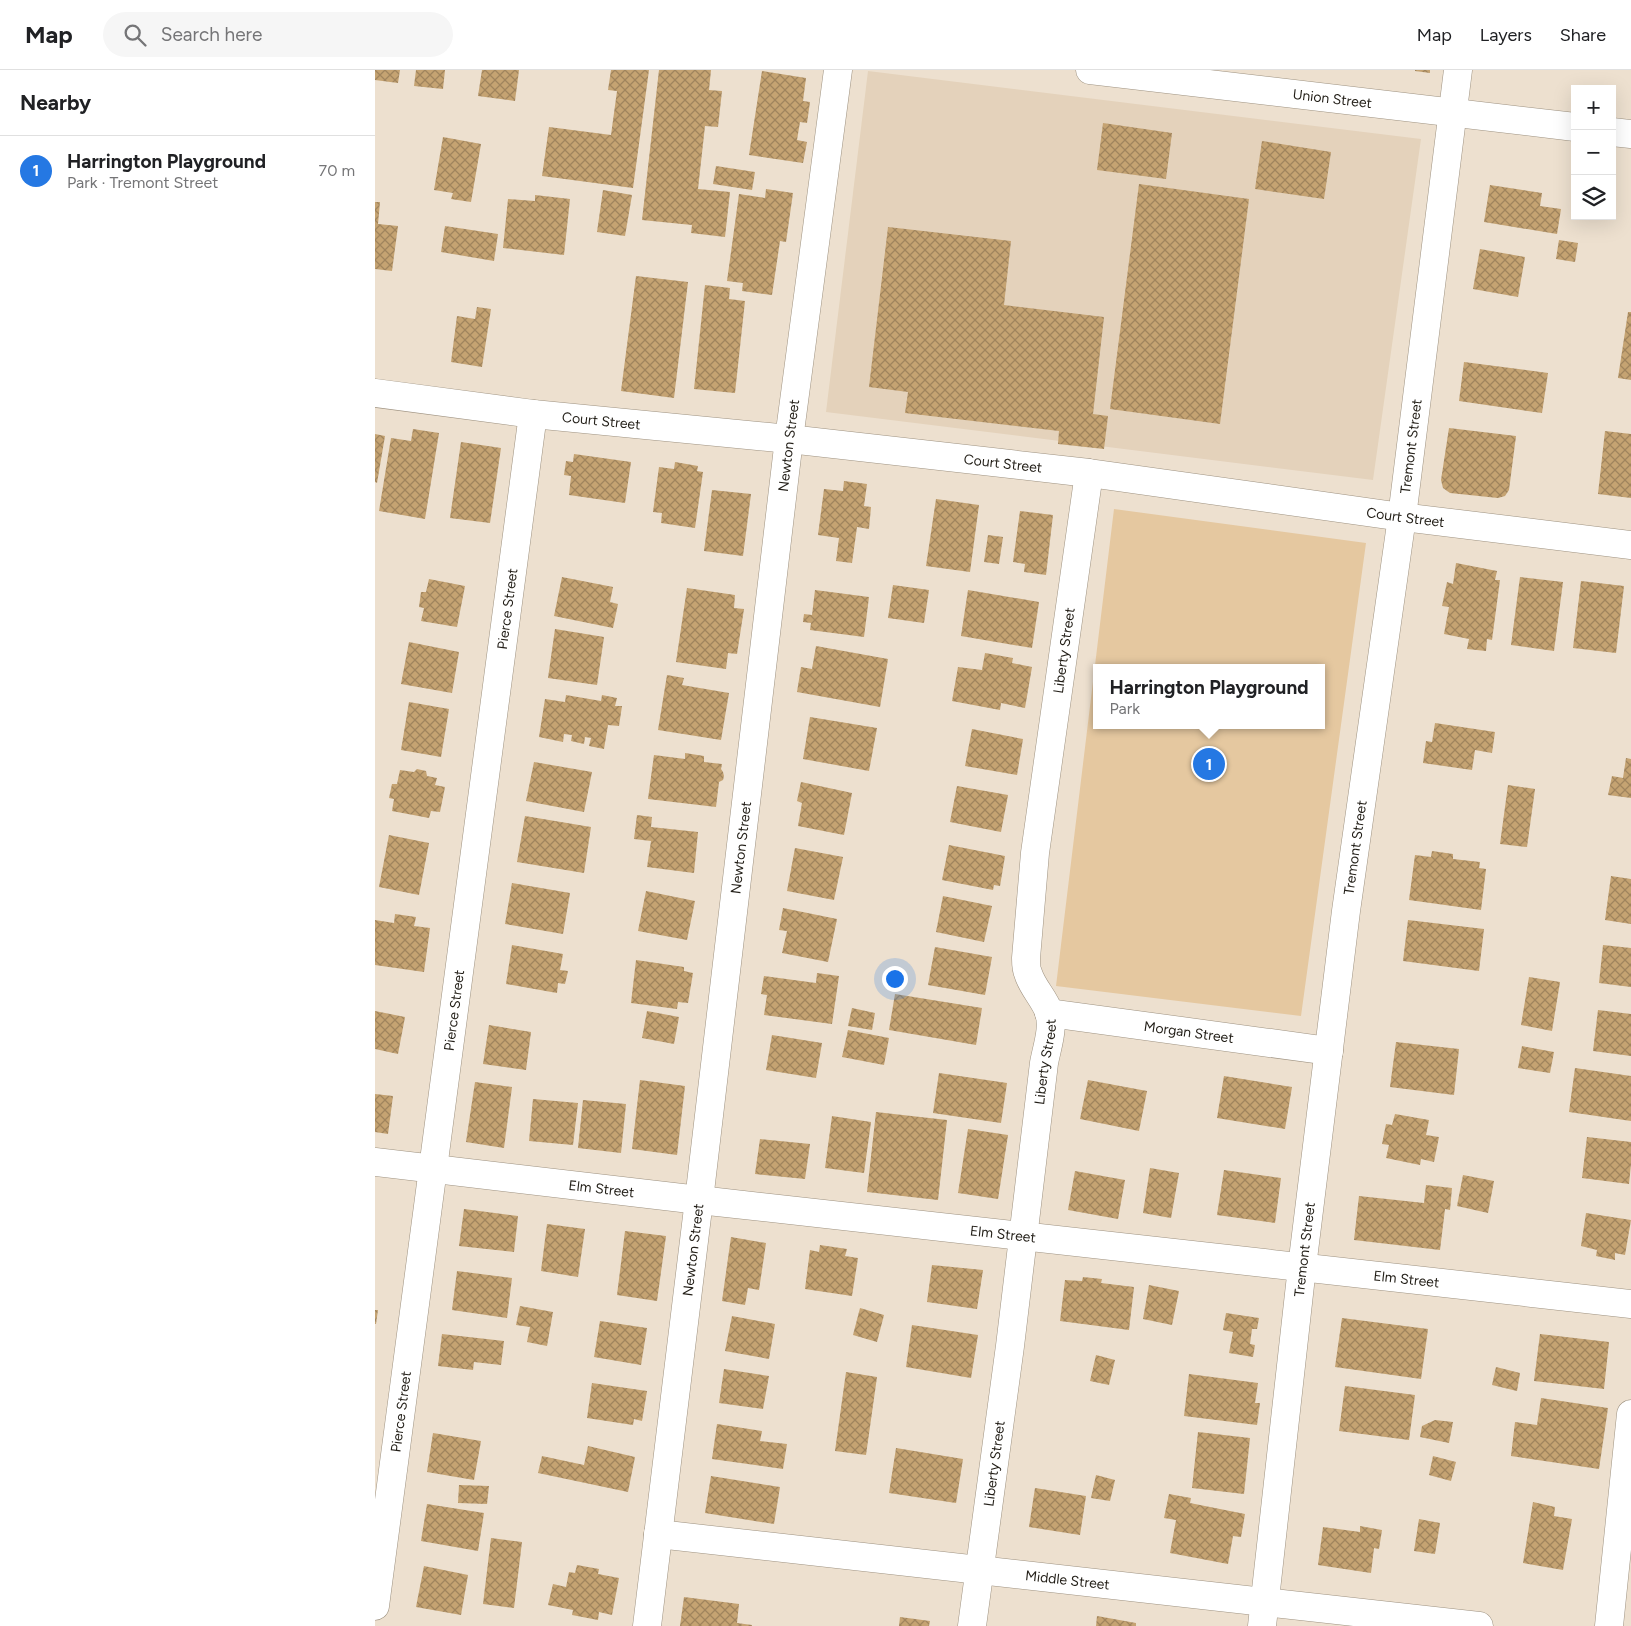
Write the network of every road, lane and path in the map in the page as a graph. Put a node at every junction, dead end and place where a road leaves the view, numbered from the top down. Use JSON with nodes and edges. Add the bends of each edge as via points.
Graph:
{"nodes":[{"id":1,"x":838,"y":70,"type":"edge"},
{"id":2,"x":1090,"y":70,"type":"edge"},
{"id":3,"x":1458,"y":70,"type":"edge"},
{"id":4,"x":1452,"y":113,"type":"junction"},
{"id":5,"x":1571,"y":128,"type":"edge"},
{"id":6,"x":1616,"y":132,"type":"edge"},
{"id":7,"x":1631,"y":134,"type":"edge"},
{"id":8,"x":375,"y":393,"type":"edge"},
{"id":9,"x":533,"y":414,"type":"junction"},
{"id":10,"x":789,"y":439,"type":"junction"},
{"id":11,"x":1089,"y":473,"type":"junction"},
{"id":12,"x":1402,"y":517,"type":"junction"},
{"id":13,"x":1631,"y":545,"type":"edge"},
{"id":14,"x":1049,"y":1013,"type":"junction"},
{"id":15,"x":1329,"y":1050,"type":"junction"},
{"id":16,"x":375,"y":1162,"type":"edge"},
{"id":17,"x":433,"y":1168,"type":"junction"},
{"id":18,"x":699,"y":1200,"type":"junction"},
{"id":19,"x":1024,"y":1235,"type":"junction"},
{"id":20,"x":1302,"y":1267,"type":"junction"},
{"id":21,"x":1631,"y":1304,"type":"edge"},
{"id":22,"x":1631,"y":1414,"type":"edge"},
{"id":23,"x":658,"y":1534,"type":"junction"},
{"id":24,"x":979,"y":1570,"type":"junction"},
{"id":25,"x":375,"y":1606,"type":"edge"},
{"id":26,"x":1263,"y":1614,"type":"edge"},
{"id":27,"x":647,"y":1626,"type":"edge"},
{"id":28,"x":972,"y":1626,"type":"edge"},
{"id":29,"x":1479,"y":1626,"type":"edge"},
{"id":30,"x":1609,"y":1626,"type":"edge"}],
"edges":[{"from":1,"to":10,"type":"street","name":"Newton Street"},
{"from":2,"to":4,"type":"street","name":"Union Street"},
{"from":3,"to":4,"type":"street","name":"Tremont Street"},
{"from":4,"to":5,"type":"street","name":"Union Street"},
{"from":4,"to":12,"type":"street","name":"Tremont Street"},
{"from":6,"to":7,"type":"street"},
{"from":8,"to":9,"type":"street","name":"Court Street"},
{"from":9,"to":10,"type":"street","name":"Court Street"},
{"from":9,"to":17,"type":"street","name":"Pierce Street"},
{"from":10,"to":11,"type":"street","name":"Court Street"},
{"from":10,"to":18,"type":"street","name":"Newton Street"},
{"from":11,"to":12,"type":"street","name":"Court Street"},
{"from":11,"to":14,"type":"street","name":"Liberty Street","via":[[1035,853],[1026,958],[1027,973]]},
{"from":12,"to":13,"type":"street","name":"Court Street"},
{"from":12,"to":15,"type":"street","name":"Tremont Street"},
{"from":14,"to":15,"type":"street","name":"Morgan Street"},
{"from":14,"to":19,"type":"street","name":"Liberty Street","via":[[1050,1029]]},
{"from":15,"to":20,"type":"street","name":"Tremont Street"},
{"from":16,"to":17,"type":"street","name":"Elm Street"},
{"from":17,"to":18,"type":"street","name":"Elm Street"},
{"from":17,"to":25,"type":"street","name":"Pierce Street"},
{"from":18,"to":19,"type":"street","name":"Elm Street"},
{"from":18,"to":23,"type":"street","name":"Newton Street"},
{"from":19,"to":20,"type":"street","name":"Elm Street"},
{"from":19,"to":24,"type":"street","name":"Liberty Street"},
{"from":20,"to":21,"type":"street","name":"Elm Street"},
{"from":20,"to":26,"type":"street","name":"Tremont Street"},
{"from":22,"to":30,"type":"street"},
{"from":23,"to":24,"type":"street","name":"Middle Street"},
{"from":23,"to":27,"type":"street","name":"Newton Street"},
{"from":24,"to":26,"type":"street","name":"Middle Street"},
{"from":24,"to":28,"type":"street","name":"Liberty Street"},
{"from":26,"to":29,"type":"street","name":"Middle Street"}]}
